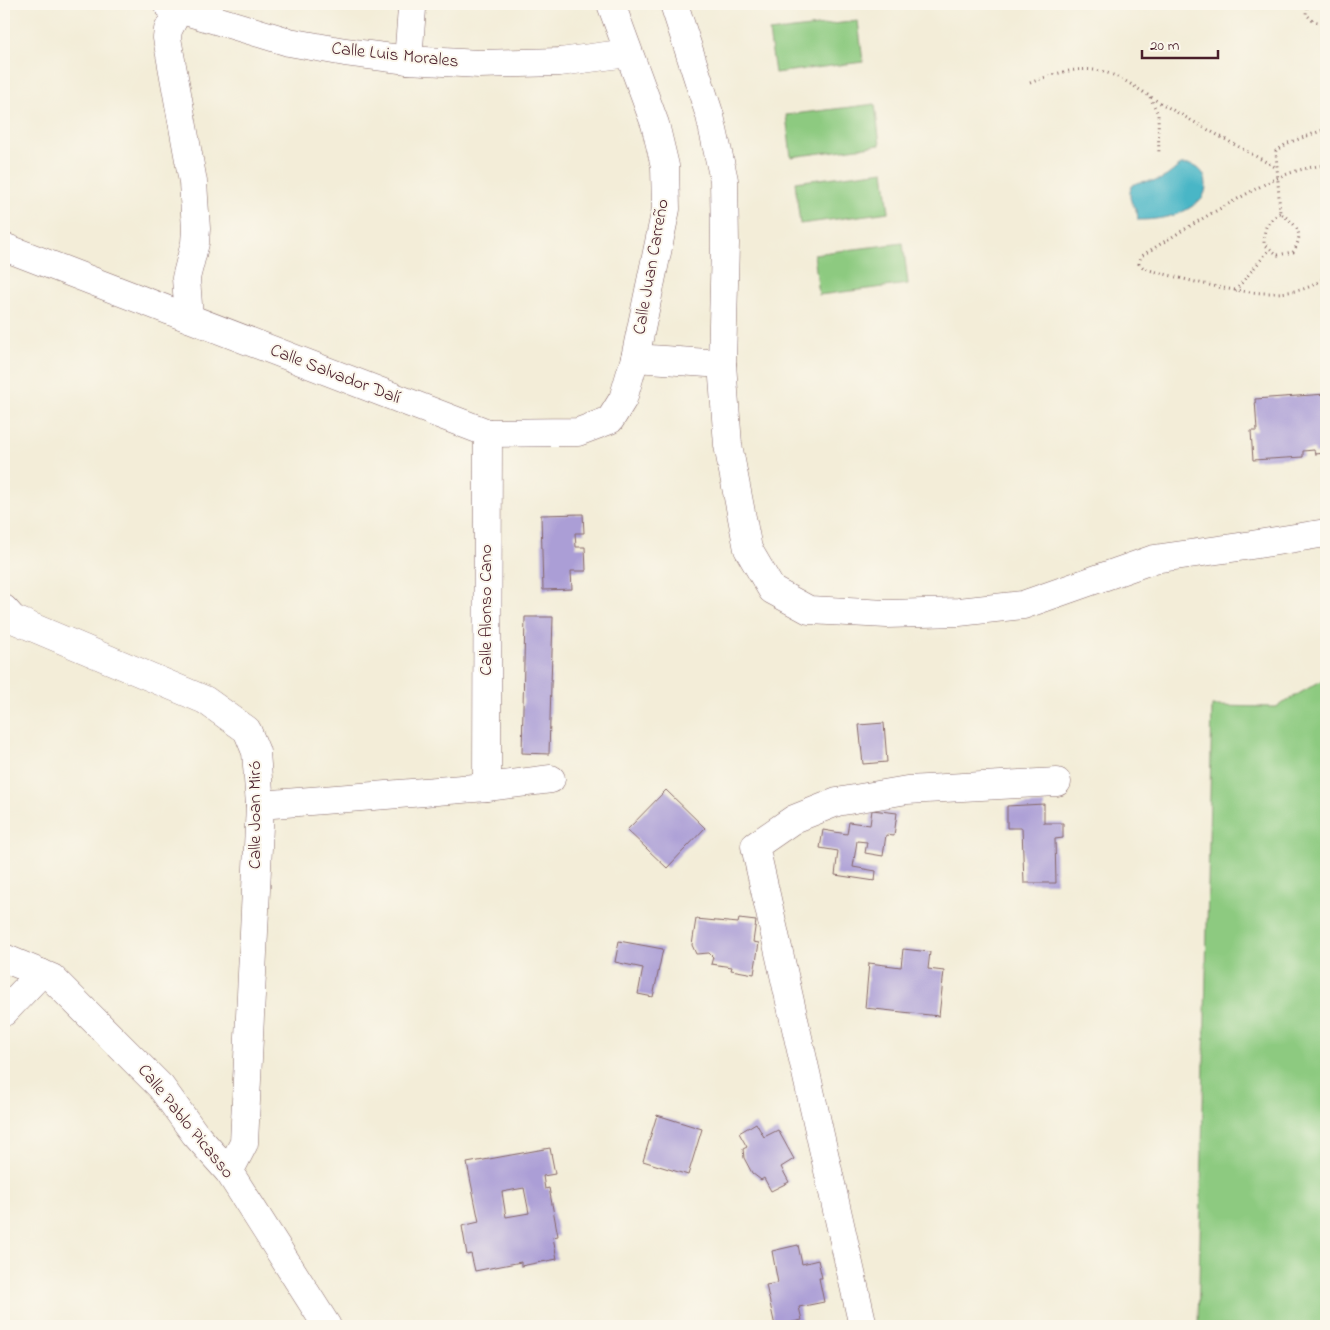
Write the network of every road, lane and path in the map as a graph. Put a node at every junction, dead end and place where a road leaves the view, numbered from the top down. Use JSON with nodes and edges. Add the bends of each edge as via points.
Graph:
{"nodes":[{"id":1,"x":612,"y":4,"type":"edge"},
{"id":2,"x":674,"y":4,"type":"edge"},
{"id":3,"x":1310,"y":4,"type":"edge"},
{"id":4,"x":173,"y":6,"type":"edge"},
{"id":5,"x":412,"y":10,"type":"dead end"},
{"id":6,"x":1326,"y":24,"type":"edge"},
{"id":7,"x":628,"y":53,"type":"junction"},
{"id":8,"x":408,"y":60,"type":"junction"},
{"id":9,"x":1030,"y":82,"type":"dead end"},
{"id":10,"x":1150,"y":96,"type":"junction"},
{"id":11,"x":1326,"y":129,"type":"edge"},
{"id":12,"x":1159,"y":155,"type":"dead end"},
{"id":13,"x":1326,"y":165,"type":"edge"},
{"id":14,"x":1277,"y":168,"type":"junction"},
{"id":15,"x":1278,"y":177,"type":"junction"},
{"id":16,"x":1280,"y":213,"type":"junction"},
{"id":17,"x":4,"y":247,"type":"edge"},
{"id":18,"x":1269,"y":250,"type":"junction"},
{"id":19,"x":1326,"y":276,"type":"edge"},
{"id":20,"x":1235,"y":291,"type":"junction"},
{"id":21,"x":190,"y":318,"type":"junction"},
{"id":22,"x":635,"y":358,"type":"junction"},
{"id":23,"x":722,"y":364,"type":"junction"},
{"id":24,"x":488,"y":433,"type":"junction"},
{"id":25,"x":1326,"y":533,"type":"edge"},
{"id":26,"x":4,"y":609,"type":"edge"},
{"id":27,"x":551,"y":779,"type":"dead end"},
{"id":28,"x":1057,"y":782,"type":"dead end"},
{"id":29,"x":487,"y":787,"type":"junction"},
{"id":30,"x":260,"y":805,"type":"junction"},
{"id":31,"x":4,"y":958,"type":"edge"},
{"id":32,"x":41,"y":973,"type":"junction"},
{"id":33,"x":4,"y":1012,"type":"edge"},
{"id":34,"x":229,"y":1172,"type":"junction"},
{"id":35,"x":327,"y":1326,"type":"edge"},
{"id":36,"x":863,"y":1326,"type":"edge"}],
"edges":[{"from":1,"to":7,"type":"street","name":"Calle Juan Carreño"},
{"from":2,"to":23,"type":"street","via":[[710,116],[724,180]]},
{"from":3,"to":6,"type":"path","via":[[1306,14],[1313,21]]},
{"from":4,"to":8,"type":"street","name":"Calle Luis Morales","via":[[289,42]]},
{"from":4,"to":21,"type":"street","via":[[167,38],[193,182],[196,229],[186,278]]},
{"from":5,"to":8,"type":"street"},
{"from":7,"to":8,"type":"street","name":"Calle Luis Morales","via":[[560,62],[479,64]]},
{"from":7,"to":22,"type":"street","name":"Calle Juan Carreño","via":[[656,124],[665,166],[666,209]]},
{"from":9,"to":10,"type":"path","via":[[1082,69],[1104,72]]},
{"from":10,"to":12,"type":"path","via":[[1158,114]]},
{"from":10,"to":14,"type":"path"},
{"from":11,"to":14,"type":"path","via":[[1276,151]]},
{"from":13,"to":15,"type":"path"},
{"from":14,"to":15,"type":"path"},
{"from":15,"to":16,"type":"path"},
{"from":15,"to":20,"type":"path","via":[[1141,256],[1139,264],[1145,269]]},
{"from":16,"to":18,"type":"path","via":[[1267,222],[1264,244]]},
{"from":16,"to":18,"type":"path","via":[[1299,232],[1299,242],[1293,252],[1278,255]]},
{"from":17,"to":21,"type":"street","name":"Calle Salvador Dalí"},
{"from":18,"to":20,"type":"path"},
{"from":19,"to":20,"type":"path","via":[[1309,288],[1294,292]]},
{"from":21,"to":24,"type":"street","name":"Calle Salvador Dalí"},
{"from":22,"to":23,"type":"street"},
{"from":22,"to":24,"type":"street","name":"Calle Salvador Dalí","via":[[623,400],[610,420],[578,432]]},
{"from":23,"to":25,"type":"street","via":[[728,445],[748,549],[772,590],[809,610],[887,614],[960,612],[1023,605],[1154,559]]},
{"from":24,"to":29,"type":"street","name":"Calle Alonso Cano"},
{"from":26,"to":30,"type":"street","name":"Calle Joan Miró","via":[[13,619],[205,700],[246,730],[256,752]]},
{"from":27,"to":29,"type":"street"},
{"from":28,"to":36,"type":"street","via":[[906,790],[837,802],[794,819],[755,846]]},
{"from":29,"to":30,"type":"street"},
{"from":30,"to":34,"type":"street","name":"Calle Joan Miró","via":[[244,1143]]},
{"from":31,"to":32,"type":"street","name":"Calle Pablo Picasso"},
{"from":32,"to":33,"type":"street"},
{"from":32,"to":34,"type":"street","name":"Calle Pablo Picasso","via":[[52,978],[161,1088],[195,1134]]},
{"from":34,"to":35,"type":"street","name":"Calle Pablo Picasso"}]}
